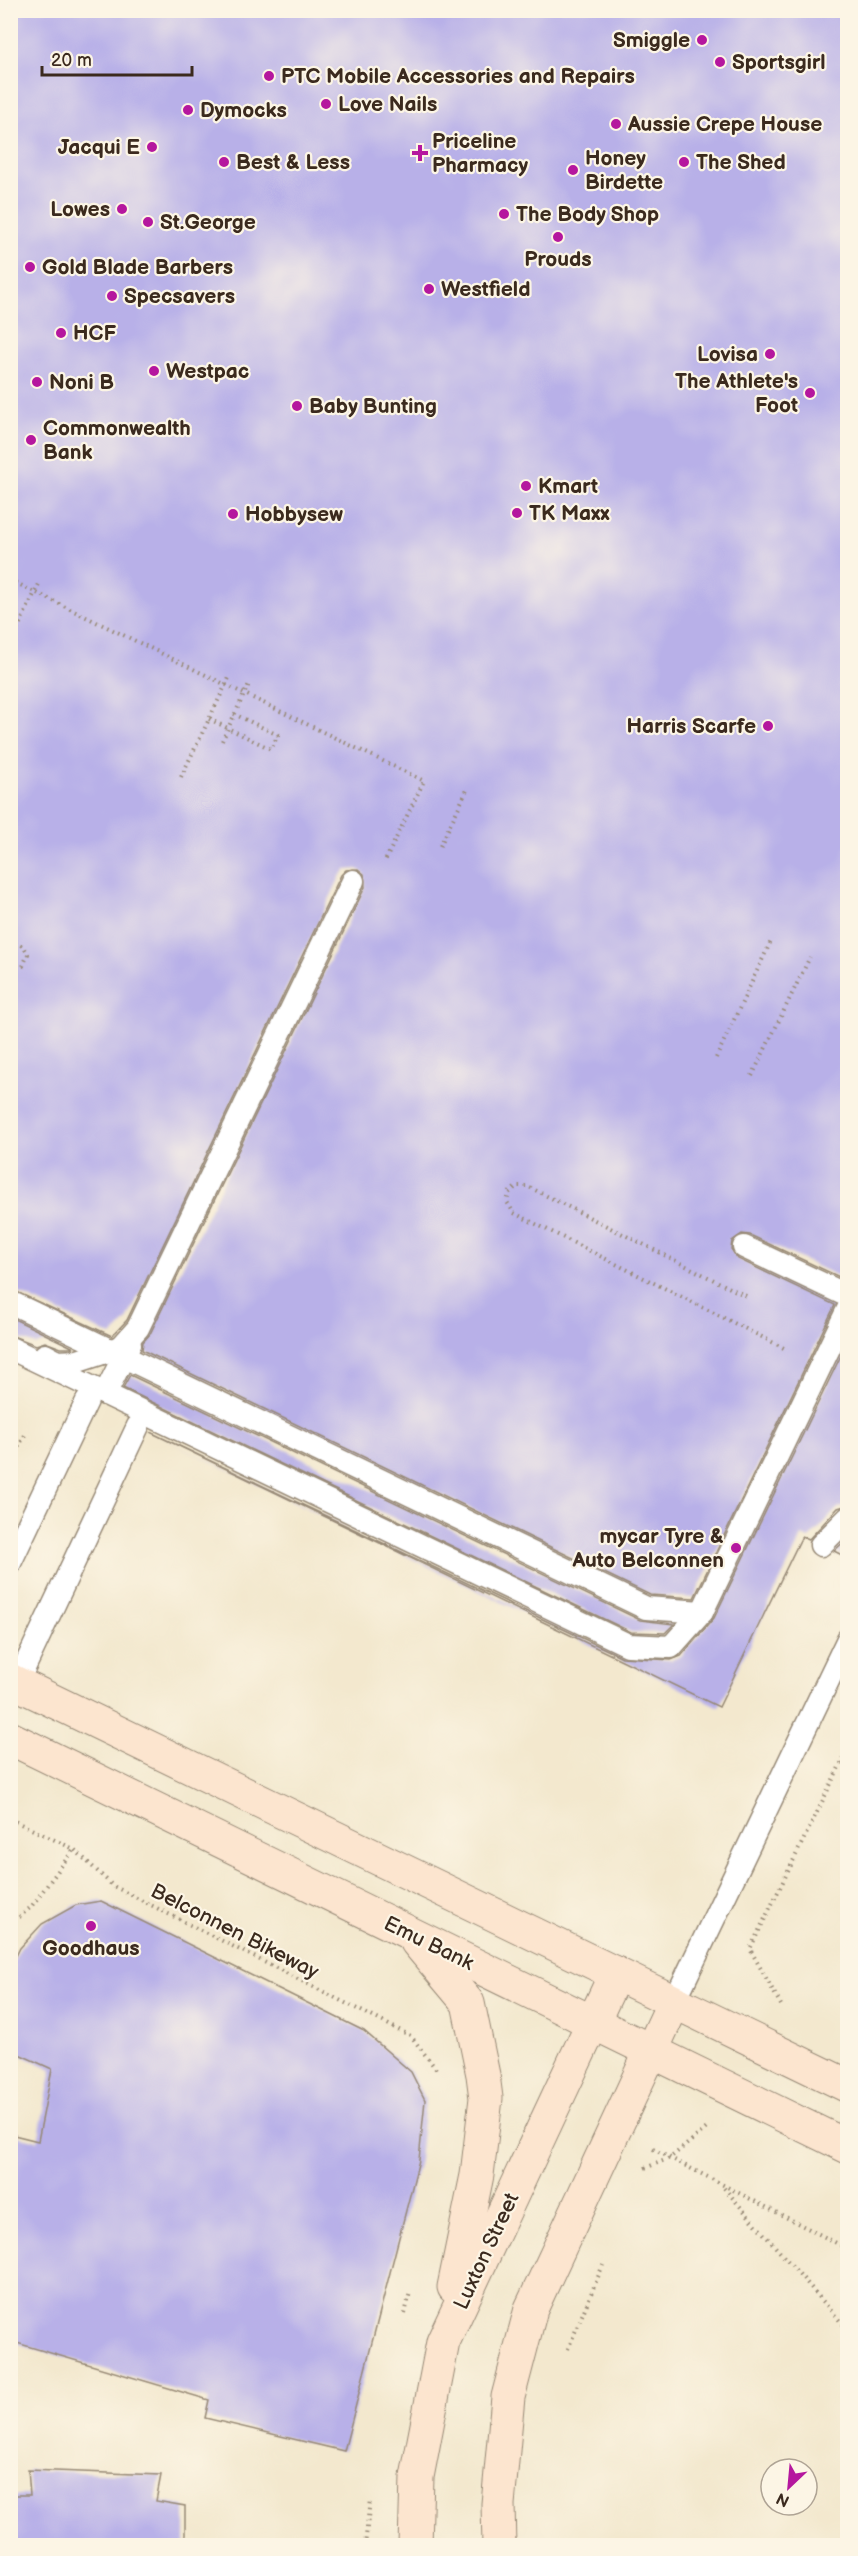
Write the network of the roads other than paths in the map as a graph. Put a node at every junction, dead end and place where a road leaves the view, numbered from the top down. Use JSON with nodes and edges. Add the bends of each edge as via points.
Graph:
{"nodes":[{"id":1,"x":354,"y":881,"type":"dead end"},
{"id":2,"x":744,"y":1247,"type":"dead end"},
{"id":3,"x":167,"y":1267,"type":"junction"},
{"id":4,"x":848,"y":1296,"type":"edge"},
{"id":5,"x":10,"y":1302,"type":"edge"},
{"id":6,"x":848,"y":1309,"type":"edge"},
{"id":7,"x":10,"y":1310,"type":"edge"},
{"id":8,"x":10,"y":1338,"type":"edge"},
{"id":9,"x":10,"y":1348,"type":"edge"},
{"id":10,"x":124,"y":1357,"type":"junction"},
{"id":11,"x":78,"y":1361,"type":"junction"},
{"id":12,"x":96,"y":1397,"type":"junction"},
{"id":13,"x":138,"y":1425,"type":"dead end"},
{"id":14,"x":848,"y":1518,"type":"edge"},
{"id":15,"x":820,"y":1545,"type":"dead end"},
{"id":16,"x":10,"y":1563,"type":"edge"},
{"id":17,"x":702,"y":1612,"type":"junction"},
{"id":18,"x":848,"y":1639,"type":"edge"},
{"id":19,"x":14,"y":1682,"type":"edge"},
{"id":20,"x":10,"y":1738,"type":"edge"},
{"id":21,"x":410,"y":1933,"type":"junction"},
{"id":22,"x":616,"y":1973,"type":"junction"},
{"id":23,"x":675,"y":2001,"type":"junction"},
{"id":24,"x":591,"y":2022,"type":"junction"},
{"id":25,"x":650,"y":2052,"type":"junction"},
{"id":26,"x":848,"y":2086,"type":"edge"},
{"id":27,"x":848,"y":2147,"type":"edge"},
{"id":28,"x":443,"y":2342,"type":"junction"},
{"id":29,"x":415,"y":2546,"type":"edge"},
{"id":30,"x":499,"y":2546,"type":"edge"}],
"edges":[{"from":1,"to":3,"type":"lane"},
{"from":2,"to":4,"type":"lane"},
{"from":3,"to":10,"type":"lane"},
{"from":3,"to":11,"type":"lane","via":[[138,1328],[121,1347]]},
{"from":5,"to":10,"type":"lane"},
{"from":6,"to":17,"type":"lane"},
{"from":7,"to":11,"type":"lane","via":[[68,1338]]},
{"from":8,"to":11,"type":"lane","via":[[58,1362]]},
{"from":9,"to":12,"type":"lane"},
{"from":10,"to":12,"type":"lane"},
{"from":10,"to":17,"type":"lane","via":[[646,1608]]},
{"from":12,"to":16,"type":"lane"},
{"from":12,"to":17,"type":"lane","via":[[628,1645],[672,1647]]},
{"from":13,"to":19,"type":"lane"},
{"from":14,"to":15,"type":"lane"},
{"from":18,"to":23,"type":"lane"},
{"from":19,"to":22,"type":"main road"},
{"from":20,"to":21,"type":"main road","name":"Emu Bank"},
{"from":21,"to":24,"type":"main road","name":"Emu Bank"},
{"from":21,"to":28,"type":"main road","via":[[468,2003],[486,2098],[477,2175]]},
{"from":22,"to":23,"type":"main road"},
{"from":22,"to":24,"type":"main road","name":"Luxton Street"},
{"from":23,"to":25,"type":"main road"},
{"from":23,"to":26,"type":"main road"},
{"from":24,"to":25,"type":"main road","name":"Emu Bank"},
{"from":24,"to":28,"type":"main road","name":"Luxton Street"},
{"from":25,"to":27,"type":"main road","name":"Emu Bank"},
{"from":25,"to":30,"type":"main road","via":[[531,2308],[508,2397],[498,2504]]},
{"from":28,"to":29,"type":"main road","name":"Luxton Street","via":[[417,2477]]}]}
